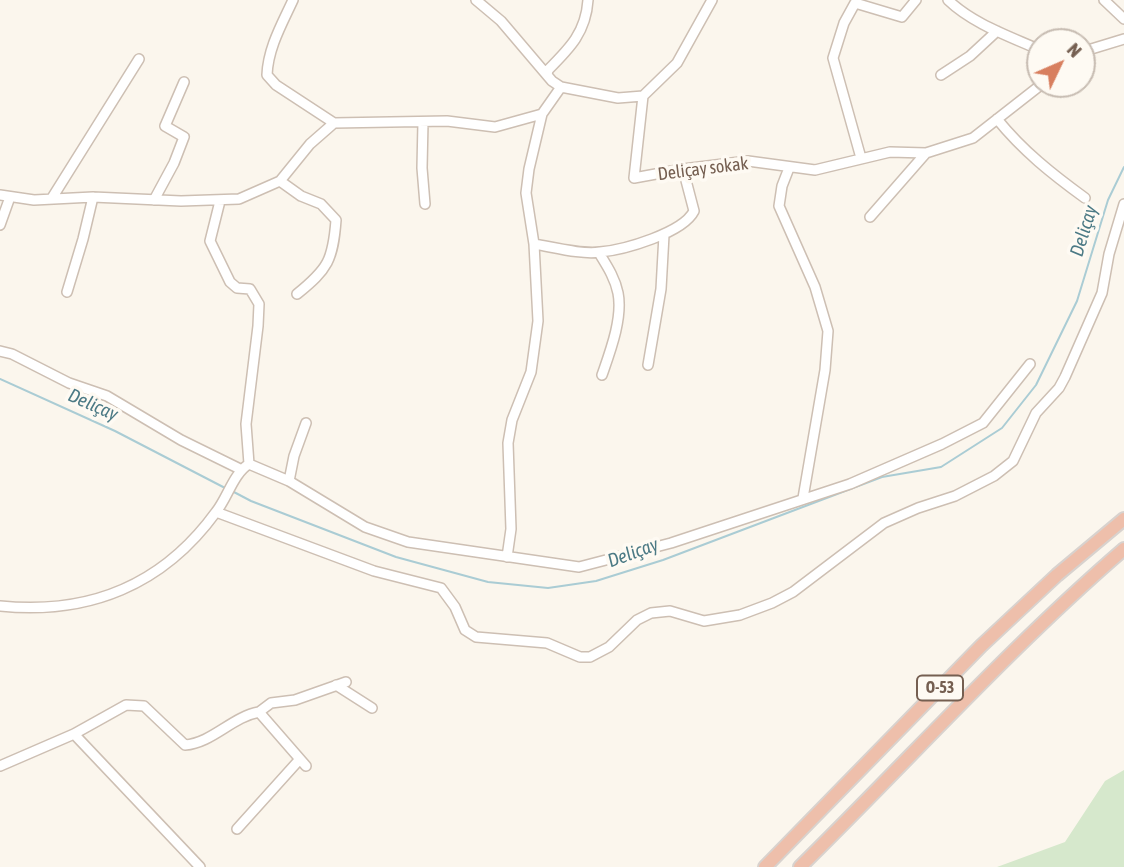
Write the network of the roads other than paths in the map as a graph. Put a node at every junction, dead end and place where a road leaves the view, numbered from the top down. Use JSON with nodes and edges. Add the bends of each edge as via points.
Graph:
{"nodes":[{"id":1,"x":293,"y":0,"type":"edge"},
{"id":2,"x":476,"y":0,"type":"edge"},
{"id":3,"x":588,"y":0,"type":"edge"},
{"id":4,"x":712,"y":0,"type":"edge"},
{"id":5,"x":916,"y":0,"type":"edge"},
{"id":6,"x":948,"y":0,"type":"edge"},
{"id":7,"x":1104,"y":0,"type":"edge"},
{"id":8,"x":1124,"y":19,"type":"edge"},
{"id":9,"x":997,"y":31,"type":"junction"},
{"id":10,"x":1124,"y":39,"type":"edge"},
{"id":11,"x":1026,"y":44,"type":"edge"},
{"id":12,"x":1096,"y":48,"type":"edge"},
{"id":13,"x":139,"y":59,"type":"dead end"},
{"id":14,"x":547,"y":75,"type":"junction"},
{"id":15,"x":941,"y":75,"type":"dead end"},
{"id":16,"x":184,"y":82,"type":"dead end"},
{"id":17,"x":561,"y":87,"type":"junction"},
{"id":18,"x":643,"y":96,"type":"junction"},
{"id":19,"x":1026,"y":96,"type":"edge"},
{"id":20,"x":542,"y":114,"type":"junction"},
{"id":21,"x":997,"y":119,"type":"junction"},
{"id":22,"x":423,"y":122,"type":"junction"},
{"id":23,"x":334,"y":123,"type":"junction"},
{"id":24,"x":926,"y":153,"type":"junction"},
{"id":25,"x":860,"y":158,"type":"junction"},
{"id":26,"x":789,"y":168,"type":"junction"},
{"id":27,"x":683,"y":169,"type":"junction"},
{"id":28,"x":280,"y":181,"type":"junction"},
{"id":29,"x":5,"y":196,"type":"edge"},
{"id":30,"x":93,"y":197,"type":"junction"},
{"id":31,"x":52,"y":198,"type":"junction"},
{"id":32,"x":1085,"y":198,"type":"dead end"},
{"id":33,"x":154,"y":200,"type":"junction"},
{"id":34,"x":220,"y":201,"type":"junction"},
{"id":35,"x":425,"y":204,"type":"dead end"},
{"id":36,"x":1124,"y":204,"type":"edge"},
{"id":37,"x":870,"y":217,"type":"dead end"},
{"id":38,"x":0,"y":225,"type":"edge"},
{"id":39,"x":664,"y":235,"type":"junction"},
{"id":40,"x":534,"y":244,"type":"junction"},
{"id":41,"x":599,"y":253,"type":"junction"},
{"id":42,"x":67,"y":292,"type":"dead end"},
{"id":43,"x":297,"y":294,"type":"dead end"},
{"id":44,"x":0,"y":351,"type":"edge"},
{"id":45,"x":1030,"y":364,"type":"dead end"},
{"id":46,"x":648,"y":365,"type":"dead end"},
{"id":47,"x":602,"y":375,"type":"dead end"},
{"id":48,"x":306,"y":423,"type":"dead end"},
{"id":49,"x":242,"y":470,"type":"junction"},
{"id":50,"x":289,"y":481,"type":"junction"},
{"id":51,"x":803,"y":498,"type":"junction"},
{"id":52,"x":216,"y":512,"type":"junction"},
{"id":53,"x":1124,"y":519,"type":"edge"},
{"id":54,"x":1124,"y":549,"type":"edge"},
{"id":55,"x":507,"y":557,"type":"junction"},
{"id":56,"x":0,"y":606,"type":"edge"},
{"id":57,"x":346,"y":682,"type":"dead end"},
{"id":58,"x":336,"y":685,"type":"junction"},
{"id":59,"x":372,"y":708,"type":"dead end"},
{"id":60,"x":259,"y":712,"type":"junction"},
{"id":61,"x":74,"y":734,"type":"junction"},
{"id":62,"x":0,"y":766,"type":"edge"},
{"id":63,"x":237,"y":830,"type":"dead end"},
{"id":64,"x":200,"y":867,"type":"edge"},
{"id":65,"x":765,"y":867,"type":"edge"},
{"id":66,"x":800,"y":867,"type":"edge"}],
"edges":[{"from":1,"to":23,"type":"street","via":[[274,43],[267,75]]},
{"from":2,"to":14,"type":"street","via":[[501,21]]},
{"from":3,"to":14,"type":"street","via":[[584,27]]},
{"from":4,"to":18,"type":"street","via":[[677,62]]},
{"from":5,"to":25,"type":"street","via":[[902,17],[855,3],[835,47],[833,58]]},
{"from":6,"to":9,"type":"street"},
{"from":7,"to":8,"type":"street"},
{"from":9,"to":11,"type":"street"},
{"from":9,"to":15,"type":"street"},
{"from":10,"to":12,"type":"street"},
{"from":13,"to":31,"type":"street"},
{"from":14,"to":17,"type":"street"},
{"from":16,"to":33,"type":"street","via":[[166,126],[184,137]]},
{"from":17,"to":18,"type":"street","via":[[618,99]]},
{"from":17,"to":20,"type":"street"},
{"from":18,"to":27,"type":"street","name":"Deliçay sokak","via":[[634,178]]},
{"from":19,"to":21,"type":"street","name":"Deliçay sokak"},
{"from":20,"to":22,"type":"street","via":[[495,127]]},
{"from":20,"to":40,"type":"street","via":[[526,193]]},
{"from":21,"to":24,"type":"street","name":"Deliçay sokak","via":[[974,138]]},
{"from":21,"to":32,"type":"street","via":[[1044,169]]},
{"from":22,"to":23,"type":"street"},
{"from":22,"to":35,"type":"street"},
{"from":23,"to":28,"type":"street"},
{"from":24,"to":25,"type":"street","name":"Deliçay sokak","via":[[890,152]]},
{"from":24,"to":37,"type":"street"},
{"from":25,"to":26,"type":"street","name":"Deliçay sokak","via":[[815,170]]},
{"from":26,"to":27,"type":"street","name":"Deliçay sokak","via":[[748,161]]},
{"from":26,"to":51,"type":"street","via":[[779,206],[816,286],[828,331]]},
{"from":27,"to":39,"type":"street","via":[[694,211],[690,219]]},
{"from":28,"to":34,"type":"street","via":[[239,199]]},
{"from":28,"to":43,"type":"street","via":[[321,204],[336,220],[331,258]]},
{"from":29,"to":31,"type":"street"},
{"from":29,"to":38,"type":"street"},
{"from":30,"to":31,"type":"street"},
{"from":30,"to":33,"type":"street"},
{"from":30,"to":42,"type":"street"},
{"from":33,"to":34,"type":"street"},
{"from":34,"to":49,"type":"street","via":[[209,241],[230,282],[250,289],[259,304]]},
{"from":36,"to":52,"type":"street","via":[[1102,293],[1065,377],[1036,413],[1013,461],[995,476],[955,496],[884,523],[793,592],[740,615],[704,621],[670,611],[651,613],[590,657],[547,643],[483,639],[465,630],[441,588],[374,571]]},
{"from":39,"to":41,"type":"street"},
{"from":39,"to":46,"type":"street","via":[[661,289]]},
{"from":40,"to":41,"type":"street"},
{"from":40,"to":55,"type":"street","via":[[538,321],[531,372],[508,443],[511,529]]},
{"from":41,"to":47,"type":"street","via":[[619,297],[615,337]]},
{"from":44,"to":49,"type":"street","via":[[107,396]]},
{"from":45,"to":51,"type":"street","via":[[983,423],[850,484]]},
{"from":48,"to":50,"type":"street"},
{"from":49,"to":50,"type":"street"},
{"from":49,"to":52,"type":"street"},
{"from":50,"to":55,"type":"street","via":[[365,527],[408,541]]},
{"from":51,"to":55,"type":"street","via":[[671,543],[579,567]]},
{"from":52,"to":56,"type":"street","via":[[182,551],[111,596],[30,609]]},
{"from":53,"to":65,"type":"highway","number":"O-53","via":[[981,646]]},
{"from":54,"to":66,"type":"highway","number":"O-53","via":[[998,663]]},
{"from":57,"to":58,"type":"street"},
{"from":58,"to":59,"type":"street"},
{"from":58,"to":60,"type":"street","via":[[295,700],[271,703]]},
{"from":60,"to":61,"type":"street","via":[[244,715],[197,744],[185,745],[144,706],[126,705]]},
{"from":60,"to":63,"type":"street","via":[[303,762]]},
{"from":61,"to":62,"type":"street"},
{"from":61,"to":64,"type":"street"}]}
